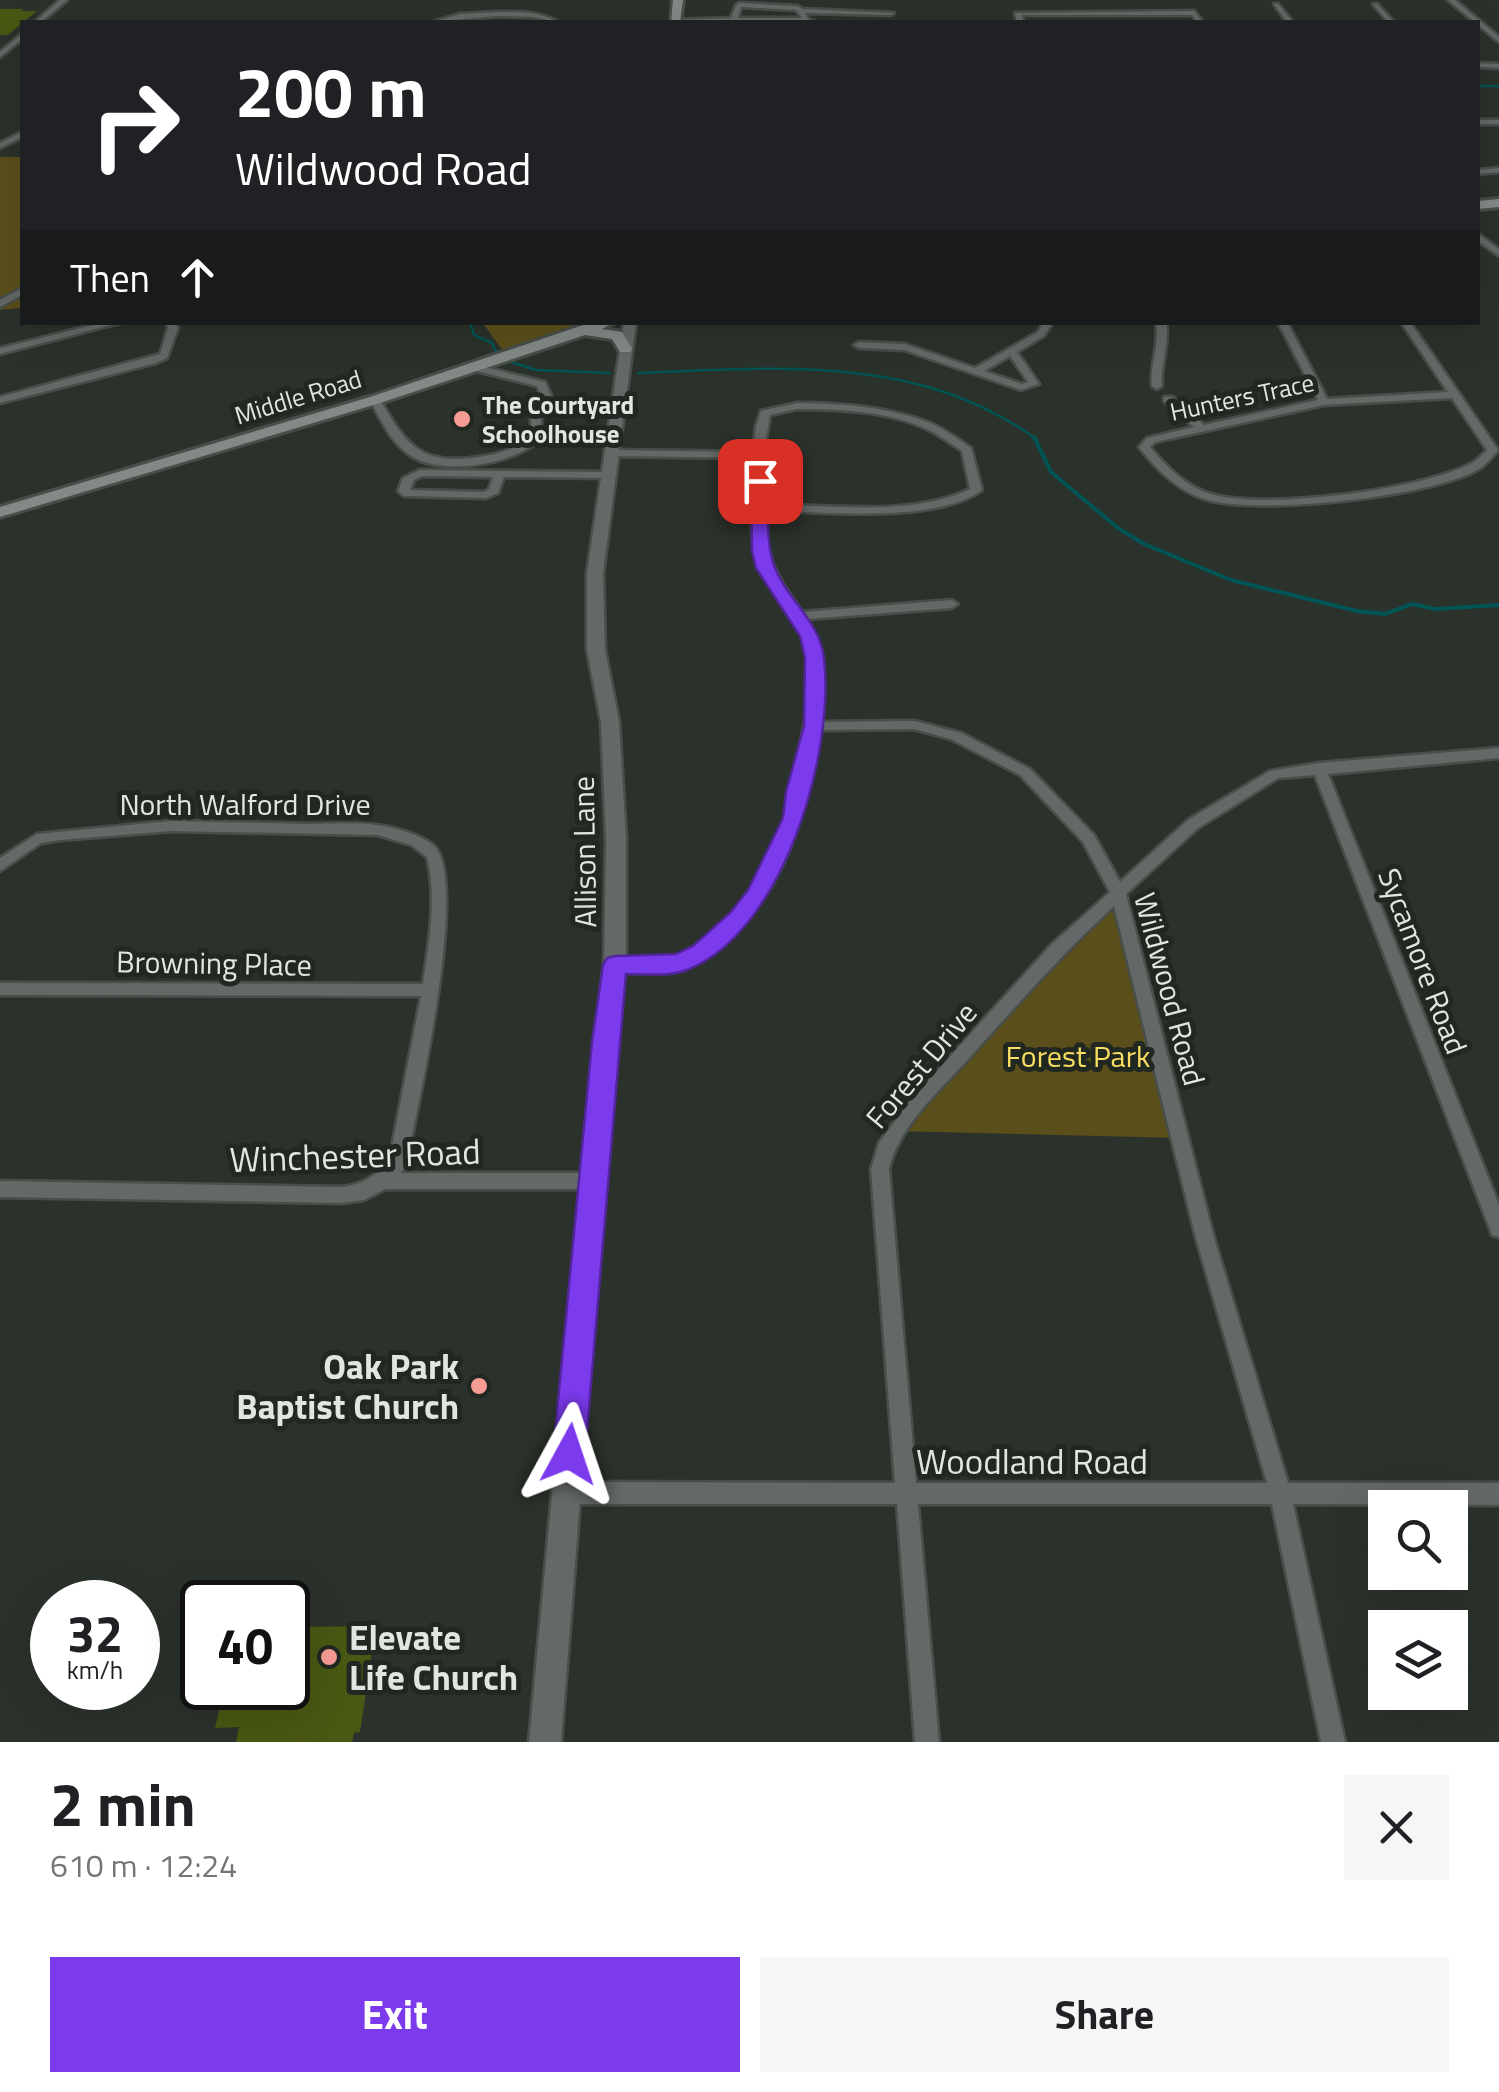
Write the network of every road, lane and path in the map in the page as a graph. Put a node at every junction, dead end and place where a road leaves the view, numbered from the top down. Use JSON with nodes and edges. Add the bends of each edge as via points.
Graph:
{"nodes":[{"id":1,"x":64,"y":0,"type":"edge"},
{"id":2,"x":1451,"y":0,"type":"edge"},
{"id":3,"x":1276,"y":6,"type":"dead end"},
{"id":4,"x":1374,"y":6,"type":"dead end"},
{"id":5,"x":800,"y":11,"type":"junction"},
{"id":6,"x":866,"y":13,"type":"junction"},
{"id":7,"x":891,"y":13,"type":"dead end"},
{"id":8,"x":40,"y":20,"type":"edge"},
{"id":9,"x":443,"y":20,"type":"edge"},
{"id":10,"x":550,"y":20,"type":"edge"},
{"id":11,"x":734,"y":20,"type":"edge"},
{"id":12,"x":808,"y":20,"type":"edge"},
{"id":13,"x":868,"y":20,"type":"edge"},
{"id":14,"x":1020,"y":20,"type":"edge"},
{"id":15,"x":1199,"y":20,"type":"edge"},
{"id":16,"x":1288,"y":20,"type":"edge"},
{"id":17,"x":1389,"y":20,"type":"edge"},
{"id":18,"x":1474,"y":20,"type":"edge"},
{"id":19,"x":20,"y":38,"type":"edge"},
{"id":20,"x":0,"y":55,"type":"edge"},
{"id":21,"x":107,"y":325,"type":"edge"},
{"id":22,"x":172,"y":325,"type":"edge"},
{"id":23,"x":599,"y":325,"type":"edge"},
{"id":24,"x":629,"y":325,"type":"edge"},
{"id":25,"x":1047,"y":325,"type":"edge"},
{"id":26,"x":1162,"y":325,"type":"edge"},
{"id":27,"x":1284,"y":325,"type":"edge"},
{"id":28,"x":1407,"y":325,"type":"edge"},
{"id":29,"x":574,"y":333,"type":"junction"},
{"id":30,"x":858,"y":345,"type":"dead end"},
{"id":31,"x":625,"y":349,"type":"junction"},
{"id":32,"x":0,"y":351,"type":"edge"},
{"id":33,"x":1011,"y":351,"type":"junction"},
{"id":34,"x":472,"y":366,"type":"junction"},
{"id":35,"x":978,"y":370,"type":"junction"},
{"id":36,"x":1156,"y":380,"type":"dead end"},
{"id":37,"x":1453,"y":395,"type":"junction"},
{"id":38,"x":1168,"y":399,"type":"dead end"},
{"id":39,"x":0,"y":400,"type":"edge"},
{"id":40,"x":375,"y":400,"type":"junction"},
{"id":41,"x":1324,"y":402,"type":"junction"},
{"id":42,"x":1202,"y":429,"type":"junction"},
{"id":43,"x":1496,"y":451,"type":"edge"},
{"id":44,"x":760,"y":456,"type":"junction"},
{"id":45,"x":610,"y":464,"type":"junction"},
{"id":46,"x":499,"y":476,"type":"junction"},
{"id":47,"x":760,"y":507,"type":"junction"},
{"id":48,"x":0,"y":512,"type":"edge"},
{"id":49,"x":952,"y":604,"type":"dead end"},
{"id":50,"x":800,"y":616,"type":"junction"},
{"id":51,"x":815,"y":726,"type":"junction"},
{"id":52,"x":1499,"y":753,"type":"edge"},
{"id":53,"x":1318,"y":768,"type":"junction"},
{"id":54,"x":0,"y":866,"type":"edge"},
{"id":55,"x":1119,"y":895,"type":"junction"},
{"id":56,"x":615,"y":965,"type":"junction"},
{"id":57,"x":0,"y":988,"type":"edge"},
{"id":58,"x":428,"y":990,"type":"junction"},
{"id":59,"x":382,"y":1181,"type":"junction"},
{"id":60,"x":593,"y":1181,"type":"junction"},
{"id":61,"x":0,"y":1190,"type":"edge"},
{"id":62,"x":1499,"y":1229,"type":"edge"},
{"id":63,"x":566,"y":1493,"type":"junction"},
{"id":64,"x":1280,"y":1493,"type":"junction"},
{"id":65,"x":908,"y":1494,"type":"junction"},
{"id":66,"x":1499,"y":1494,"type":"edge"},
{"id":67,"x":545,"y":1742,"type":"edge"},
{"id":68,"x":927,"y":1742,"type":"edge"},
{"id":69,"x":1334,"y":1742,"type":"edge"}],
"edges":[{"from":1,"to":8,"type":"street"},
{"from":2,"to":18,"type":"street"},
{"from":3,"to":16,"type":"street"},
{"from":4,"to":17,"type":"street"},
{"from":5,"to":6,"type":"street"},
{"from":5,"to":11,"type":"street","via":[[788,4],[740,5]]},
{"from":5,"to":12,"type":"street"},
{"from":6,"to":7,"type":"street"},
{"from":6,"to":13,"type":"street"},
{"from":9,"to":10,"type":"street"},
{"from":14,"to":15,"type":"street","via":[[1018,13],[1194,13]]},
{"from":19,"to":20,"type":"street"},
{"from":21,"to":32,"type":"street"},
{"from":22,"to":39,"type":"street","via":[[164,356]]},
{"from":23,"to":29,"type":"main road","name":"Middle Road"},
{"from":24,"to":31,"type":"street","name":"Allison Lane"},
{"from":25,"to":33,"type":"street"},
{"from":26,"to":36,"type":"street","via":[[1165,343]]},
{"from":27,"to":41,"type":"street"},
{"from":28,"to":37,"type":"street"},
{"from":29,"to":31,"type":"main road","via":[[605,331],[617,335]]},
{"from":29,"to":34,"type":"main road","name":"Middle Road"},
{"from":30,"to":35,"type":"street","via":[[905,347]]},
{"from":31,"to":45,"type":"street","name":"Allison Lane"},
{"from":33,"to":35,"type":"street"},
{"from":33,"to":35,"type":"street","via":[[1034,384],[1021,387]]},
{"from":34,"to":40,"type":"main road","name":"Middle Road"},
{"from":34,"to":40,"type":"street","via":[[541,384],[546,394],[536,408],[530,444],[461,464],[424,461],[394,436]]},
{"from":37,"to":41,"type":"street","name":"Hunters Trace"},
{"from":37,"to":43,"type":"street"},
{"from":38,"to":42,"type":"street"},
{"from":40,"to":48,"type":"main road","name":"Middle Road"},
{"from":41,"to":42,"type":"street","name":"Hunters Trace"},
{"from":42,"to":43,"type":"street","name":"Hunters Trace","via":[[1144,447],[1187,489],[1216,500],[1315,502],[1462,474]]},
{"from":44,"to":45,"type":"street"},
{"from":44,"to":47,"type":"street"},
{"from":44,"to":47,"type":"street","via":[[762,417],[781,407],[922,423],[967,450],[976,490],[963,500],[925,506]]},
{"from":45,"to":46,"type":"street"},
{"from":45,"to":56,"type":"street","name":"Allison Lane","via":[[594,622],[611,742]]},
{"from":46,"to":46,"type":"street","via":[[416,474],[404,490],[486,495]]},
{"from":47,"to":50,"type":"street","via":[[766,568]]},
{"from":49,"to":50,"type":"street"},
{"from":50,"to":51,"type":"street","via":[[814,658]]},
{"from":51,"to":55,"type":"street","name":"Wildwood Road","via":[[914,724],[956,736],[1025,772],[1090,839]]},
{"from":51,"to":56,"type":"street","via":[[794,818],[738,920],[679,964]]},
{"from":52,"to":53,"type":"street","name":"Forest Drive"},
{"from":53,"to":55,"type":"street","name":"Forest Drive","via":[[1275,774],[1193,824]]},
{"from":53,"to":62,"type":"street","name":"Sycamore Road"},
{"from":54,"to":58,"type":"street","name":"North Walford Drive","via":[[37,838],[60,835],[170,826],[378,830],[433,854],[442,878]]},
{"from":55,"to":64,"type":"street","name":"Wildwood Road","via":[[1204,1238]]},
{"from":55,"to":65,"type":"street","name":"Forest Drive","via":[[1058,948],[885,1148],[880,1170]]},
{"from":56,"to":60,"type":"street","name":"Allison Lane"},
{"from":57,"to":58,"type":"street","name":"Browning Place"},
{"from":58,"to":59,"type":"street","via":[[397,1165]]},
{"from":59,"to":60,"type":"street","name":"Winchester Road"},
{"from":59,"to":61,"type":"street","name":"Winchester Road","via":[[342,1195]]},
{"from":60,"to":63,"type":"street","name":"Allison Lane"},
{"from":63,"to":65,"type":"street","name":"Woodland Road"},
{"from":63,"to":67,"type":"street","name":"Allison Lane"},
{"from":64,"to":65,"type":"street","name":"Woodland Road"},
{"from":64,"to":66,"type":"street","name":"Woodland Road"},
{"from":64,"to":69,"type":"street","name":"Wildwood Road"},
{"from":65,"to":68,"type":"street","name":"Forest Drive"}]}
